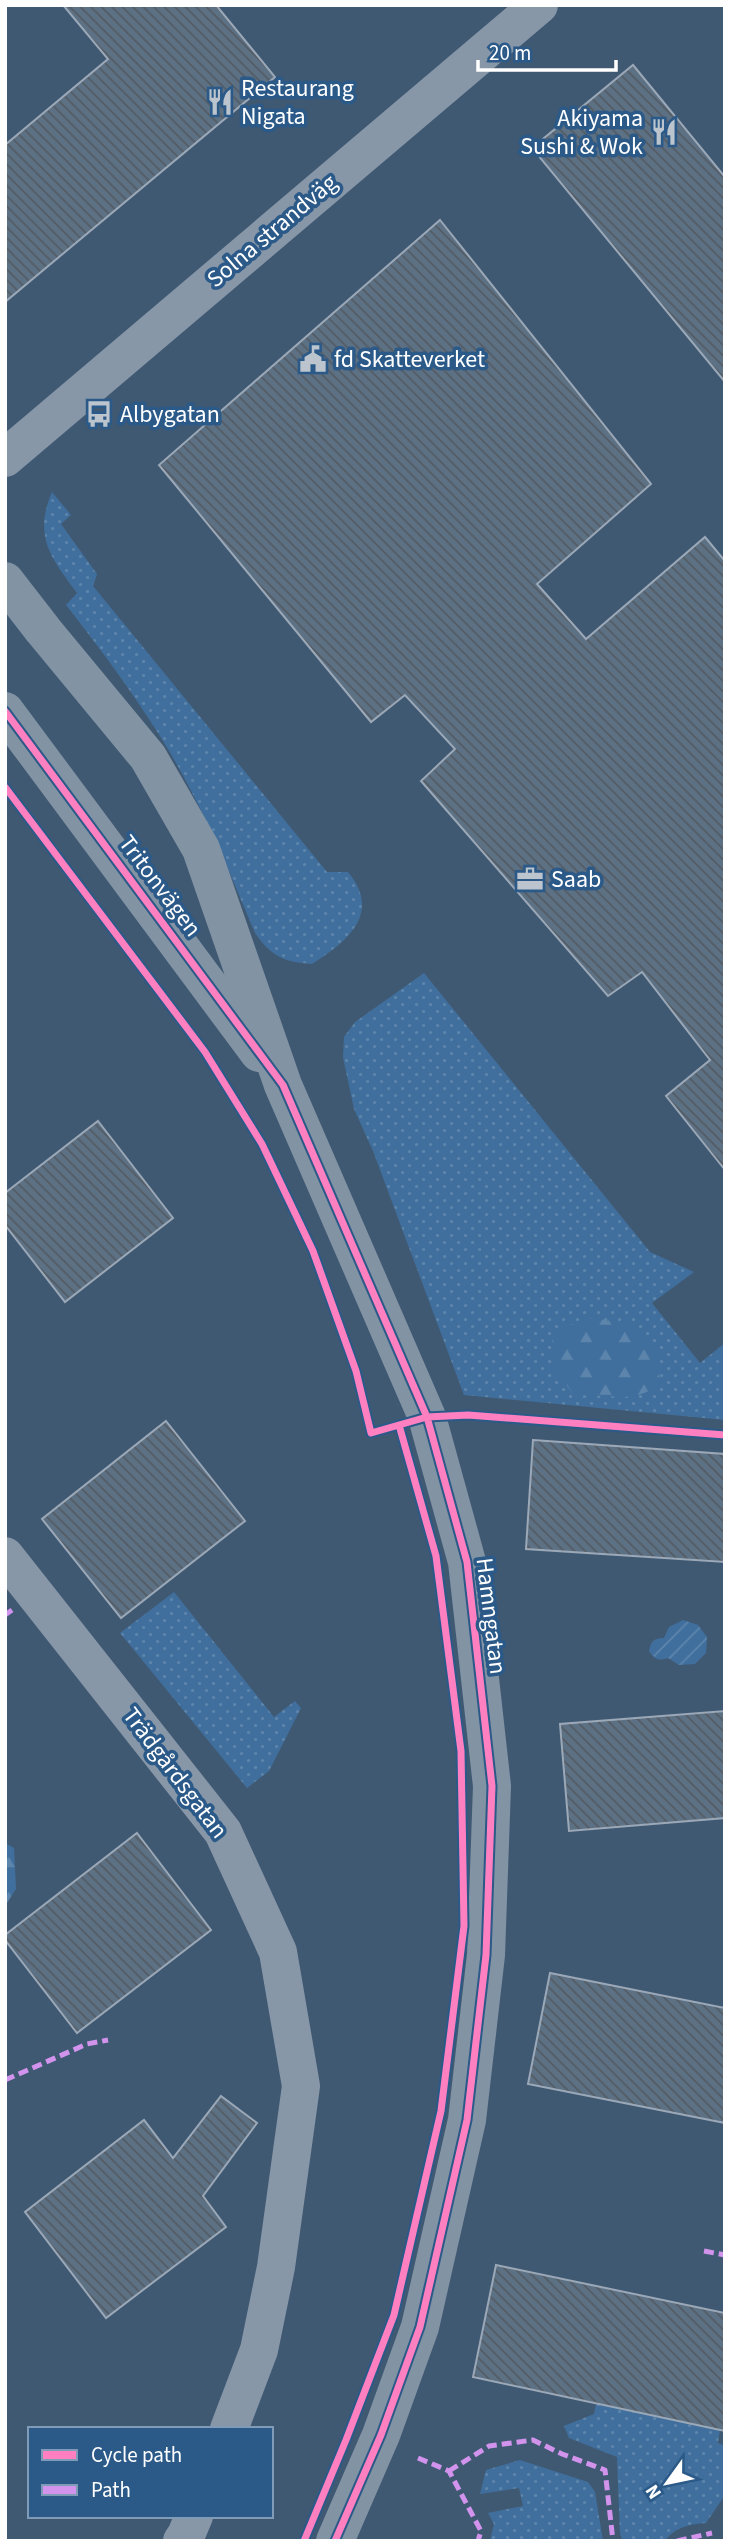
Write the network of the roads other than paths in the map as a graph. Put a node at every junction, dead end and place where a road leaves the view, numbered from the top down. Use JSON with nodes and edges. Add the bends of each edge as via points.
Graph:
{"nodes":[{"id":1,"x":538,"y":5,"type":"edge"},
{"id":2,"x":5,"y":458,"type":"edge"},
{"id":3,"x":5,"y":581,"type":"edge"},
{"id":4,"x":5,"y":711,"type":"edge"},
{"id":5,"x":283,"y":1085,"type":"junction"},
{"id":6,"x":5,"y":1556,"type":"edge"},
{"id":7,"x":230,"y":2427,"type":"edge"},
{"id":8,"x":193,"y":2518,"type":"edge"},
{"id":9,"x":181,"y":2541,"type":"edge"},
{"id":10,"x":335,"y":2541,"type":"edge"}],
"edges":[{"from":1,"to":2,"type":"street","name":"Solna strandväg"},
{"from":3,"to":5,"type":"street","name":"Tritonvägen","via":[[148,757],[201,849]]},
{"from":4,"to":5,"type":"street","name":"Tritonvägen"},
{"from":5,"to":10,"type":"street","name":"Hamngatan","via":[[427,1417],[467,1562],[492,1786],[486,1955],[467,2120],[420,2327]]},
{"from":6,"to":7,"type":"street","name":"Trädgårdsgatan","via":[[223,1832],[278,1952],[301,2086],[276,2267],[259,2350]]},
{"from":8,"to":9,"type":"street"}]}
